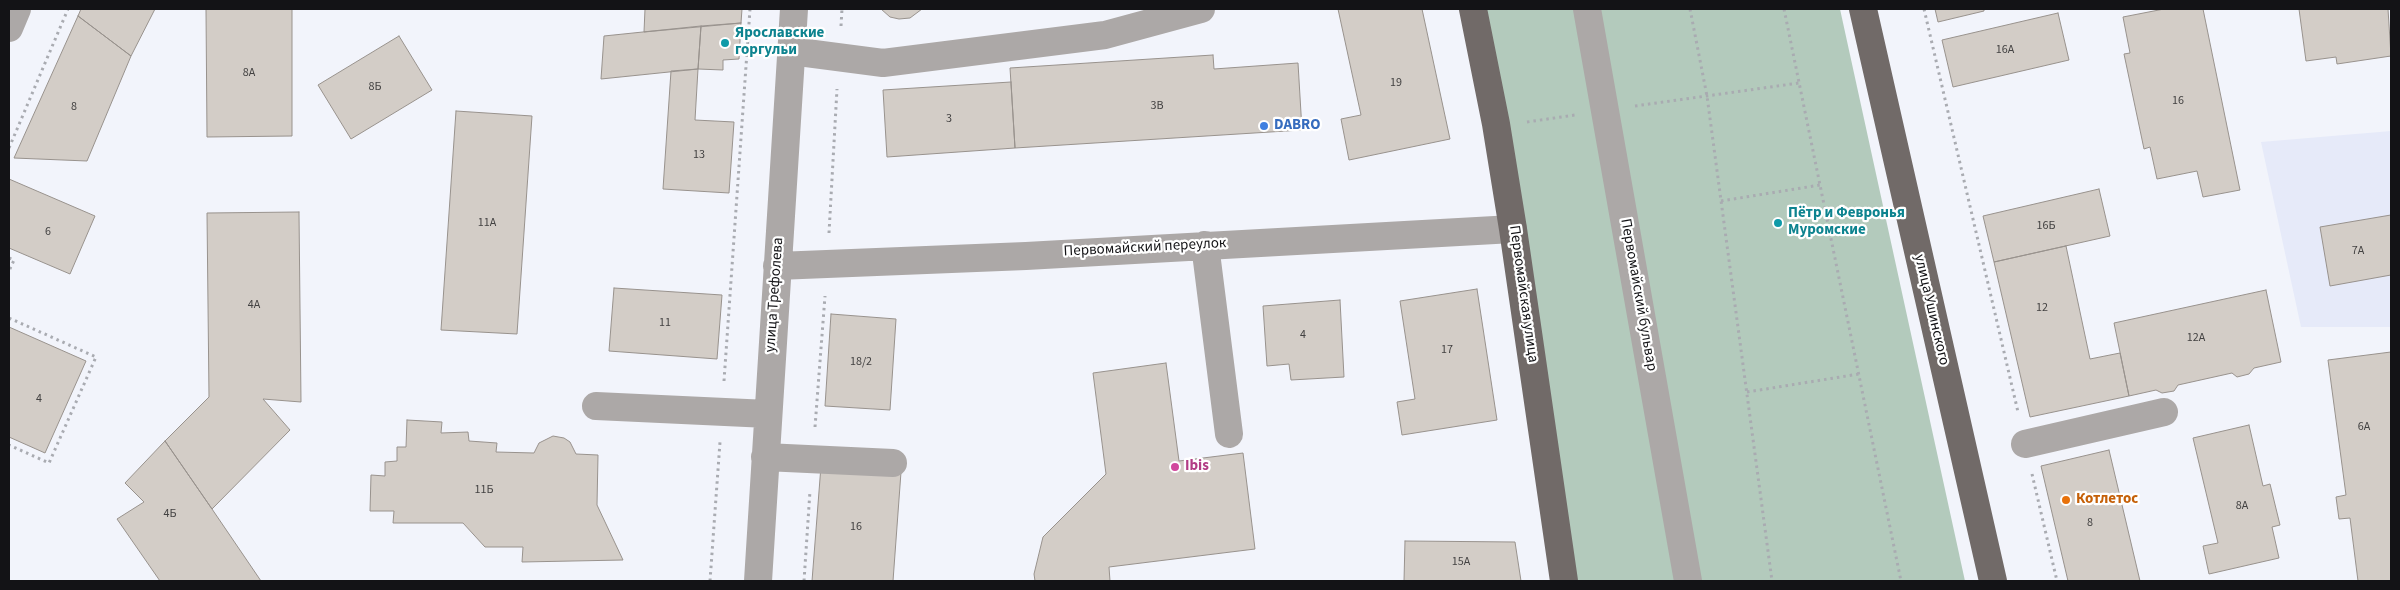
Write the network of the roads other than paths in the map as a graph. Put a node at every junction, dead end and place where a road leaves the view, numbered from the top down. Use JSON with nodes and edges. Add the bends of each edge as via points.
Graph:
{"nodes":[{"id":1,"x":17,"y":9,"type":"edge"},
{"id":2,"x":794,"y":9,"type":"edge"},
{"id":3,"x":1201,"y":9,"type":"edge"},
{"id":4,"x":1473,"y":9,"type":"edge"},
{"id":5,"x":1587,"y":9,"type":"edge"},
{"id":6,"x":1863,"y":9,"type":"edge"},
{"id":7,"x":9,"y":28,"type":"edge"},
{"id":8,"x":791,"y":51,"type":"junction"},
{"id":9,"x":1513,"y":229,"type":"junction"},
{"id":10,"x":1205,"y":245,"type":"junction"},
{"id":11,"x":777,"y":266,"type":"junction"},
{"id":12,"x":596,"y":406,"type":"dead end"},
{"id":13,"x":2164,"y":412,"type":"dead end"},
{"id":14,"x":768,"y":414,"type":"junction"},
{"id":15,"x":1229,"y":434,"type":"dead end"},
{"id":16,"x":2025,"y":444,"type":"road end"},
{"id":17,"x":766,"y":457,"type":"junction"},
{"id":18,"x":893,"y":463,"type":"dead end"},
{"id":19,"x":758,"y":581,"type":"edge"},
{"id":20,"x":1564,"y":581,"type":"edge"},
{"id":21,"x":1688,"y":581,"type":"edge"},
{"id":22,"x":1993,"y":581,"type":"edge"}],
"edges":[{"from":1,"to":7,"type":"street"},
{"from":2,"to":8,"type":"street","name":"улица Трефолева"},
{"from":3,"to":8,"type":"street","via":[[1105,35],[883,62]]},
{"from":4,"to":9,"type":"main road","name":"Первомайская улица"},
{"from":5,"to":21,"type":"street","name":"Первомайский бульвар"},
{"from":6,"to":22,"type":"main road","name":"улица Ушинского"},
{"from":8,"to":11,"type":"street","name":"улица Трефолева"},
{"from":9,"to":10,"type":"street","name":"Первомайский переулок"},
{"from":9,"to":20,"type":"main road","name":"Первомайская улица"},
{"from":10,"to":11,"type":"street","name":"Первомайский переулок"},
{"from":10,"to":15,"type":"street"},
{"from":11,"to":14,"type":"street","name":"улица Трефолева"},
{"from":12,"to":14,"type":"street"},
{"from":13,"to":16,"type":"street"},
{"from":14,"to":17,"type":"street","name":"улица Трефолева"},
{"from":17,"to":18,"type":"street"},
{"from":17,"to":19,"type":"street","name":"улица Трефолева"}]}
